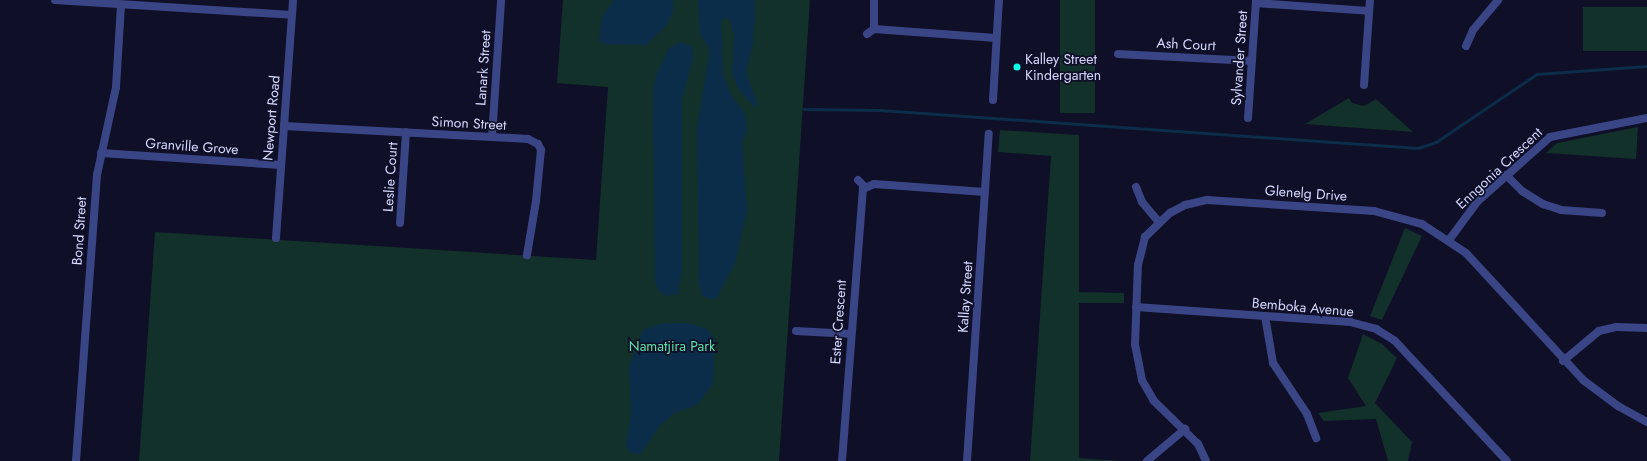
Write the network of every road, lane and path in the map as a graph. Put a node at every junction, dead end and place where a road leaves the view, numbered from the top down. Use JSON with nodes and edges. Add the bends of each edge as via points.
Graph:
{"nodes":[{"id":1,"x":55,"y":0,"type":"edge"},
{"id":2,"x":293,"y":0,"type":"edge"},
{"id":3,"x":501,"y":0,"type":"edge"},
{"id":4,"x":874,"y":0,"type":"edge"},
{"id":5,"x":999,"y":0,"type":"edge"},
{"id":6,"x":1370,"y":0,"type":"edge"},
{"id":7,"x":1498,"y":0,"type":"edge"},
{"id":8,"x":79,"y":1,"type":"edge"},
{"id":9,"x":1256,"y":2,"type":"edge"},
{"id":10,"x":121,"y":5,"type":"junction"},
{"id":11,"x":1369,"y":10,"type":"junction"},
{"id":12,"x":292,"y":16,"type":"junction"},
{"id":13,"x":874,"y":29,"type":"junction"},
{"id":14,"x":867,"y":34,"type":"dead end"},
{"id":15,"x":996,"y":38,"type":"junction"},
{"id":16,"x":1466,"y":46,"type":"dead end"},
{"id":17,"x":1118,"y":54,"type":"dead end"},
{"id":18,"x":1252,"y":61,"type":"junction"},
{"id":19,"x":1364,"y":85,"type":"dead end"},
{"id":20,"x":993,"y":100,"type":"dead end"},
{"id":21,"x":1248,"y":118,"type":"dead end"},
{"id":22,"x":1647,"y":118,"type":"edge"},
{"id":23,"x":284,"y":126,"type":"junction"},
{"id":24,"x":406,"y":132,"type":"junction"},
{"id":25,"x":989,"y":134,"type":"dead end"},
{"id":26,"x":492,"y":137,"type":"junction"},
{"id":27,"x":101,"y":153,"type":"junction"},
{"id":28,"x":281,"y":165,"type":"junction"},
{"id":29,"x":1506,"y":175,"type":"junction"},
{"id":30,"x":858,"y":180,"type":"dead end"},
{"id":31,"x":864,"y":187,"type":"junction"},
{"id":32,"x":1136,"y":187,"type":"dead end"},
{"id":33,"x":985,"y":192,"type":"junction"},
{"id":34,"x":1602,"y":213,"type":"dead end"},
{"id":35,"x":1159,"y":222,"type":"junction"},
{"id":36,"x":400,"y":224,"type":"dead end"},
{"id":37,"x":276,"y":238,"type":"dead end"},
{"id":38,"x":1448,"y":240,"type":"junction"},
{"id":39,"x":527,"y":255,"type":"dead end"},
{"id":40,"x":1136,"y":307,"type":"junction"},
{"id":41,"x":1265,"y":316,"type":"junction"},
{"id":42,"x":1647,"y":328,"type":"edge"},
{"id":43,"x":796,"y":331,"type":"dead end"},
{"id":44,"x":851,"y":334,"type":"junction"},
{"id":45,"x":1563,"y":360,"type":"junction"},
{"id":46,"x":1647,"y":422,"type":"edge"},
{"id":47,"x":1185,"y":429,"type":"junction"},
{"id":48,"x":1316,"y":438,"type":"dead end"},
{"id":49,"x":76,"y":461,"type":"edge"},
{"id":50,"x":842,"y":461,"type":"edge"},
{"id":51,"x":967,"y":461,"type":"edge"},
{"id":52,"x":1147,"y":461,"type":"edge"},
{"id":53,"x":1206,"y":461,"type":"edge"},
{"id":54,"x":1507,"y":461,"type":"edge"}],
"edges":[{"from":1,"to":8,"type":"street"},
{"from":2,"to":12,"type":"street","name":"Newport Road"},
{"from":3,"to":26,"type":"street","name":"Lanark Street"},
{"from":4,"to":13,"type":"street"},
{"from":5,"to":15,"type":"street"},
{"from":6,"to":11,"type":"street"},
{"from":7,"to":16,"type":"street","via":[[1473,30]]},
{"from":8,"to":10,"type":"street"},
{"from":9,"to":11,"type":"street"},
{"from":9,"to":18,"type":"street","name":"Sylvander Street"},
{"from":10,"to":12,"type":"street"},
{"from":10,"to":27,"type":"street","name":"Bond Street","via":[[116,87]]},
{"from":11,"to":19,"type":"street"},
{"from":12,"to":23,"type":"street","name":"Newport Road"},
{"from":13,"to":14,"type":"street"},
{"from":13,"to":15,"type":"street"},
{"from":15,"to":20,"type":"street"},
{"from":17,"to":18,"type":"street","name":"Ash Court"},
{"from":18,"to":21,"type":"street","name":"Sylvander Street"},
{"from":22,"to":29,"type":"street","name":"Enngonia Crescent","via":[[1554,135]]},
{"from":23,"to":24,"type":"street","name":"Simon Street"},
{"from":23,"to":28,"type":"street","name":"Newport Road"},
{"from":24,"to":26,"type":"street","name":"Simon Street"},
{"from":24,"to":36,"type":"street","name":"Leslie Court"},
{"from":25,"to":33,"type":"street","name":"Kallay Street"},
{"from":26,"to":39,"type":"street","name":"Simon Street","via":[[528,139],[538,144],[541,150]]},
{"from":27,"to":28,"type":"street","name":"Granville Grove"},
{"from":27,"to":49,"type":"street","name":"Bond Street"},
{"from":28,"to":37,"type":"street","name":"Newport Road"},
{"from":29,"to":34,"type":"street","via":[[1528,196],[1543,204],[1561,210]]},
{"from":29,"to":38,"type":"street","name":"Enngonia Crescent","via":[[1472,208]]},
{"from":30,"to":31,"type":"street"},
{"from":31,"to":33,"type":"street","via":[[874,184]]},
{"from":31,"to":44,"type":"street","name":"Ester Crescent","via":[[860,200]]},
{"from":32,"to":35,"type":"street","via":[[1142,202]]},
{"from":33,"to":51,"type":"street","name":"Kallay Street"},
{"from":35,"to":38,"type":"street","name":"Glenelg Drive","via":[[1185,205],[1224,200],[1383,212],[1413,219]]},
{"from":35,"to":40,"type":"street","name":"Glenelg Drive","via":[[1145,238],[1138,266]]},
{"from":38,"to":45,"type":"street","name":"Glenelg Drive","via":[[1472,260]]},
{"from":40,"to":41,"type":"street","name":"Bemboka Avenue"},
{"from":40,"to":47,"type":"street","name":"Glenelg Drive","via":[[1135,345],[1142,380],[1154,401]]},
{"from":41,"to":48,"type":"street","via":[[1273,363],[1307,414]]},
{"from":41,"to":54,"type":"street","name":"Bemboka Avenue","via":[[1350,322],[1382,333],[1395,341]]},
{"from":42,"to":45,"type":"street","via":[[1616,327],[1599,331]]},
{"from":43,"to":44,"type":"street"},
{"from":44,"to":50,"type":"street","name":"Ester Crescent"},
{"from":45,"to":46,"type":"street","name":"Glenelg Drive","via":[[1605,397]]},
{"from":47,"to":52,"type":"street"},
{"from":47,"to":53,"type":"street","name":"Glenelg Drive","via":[[1198,444]]}]}
